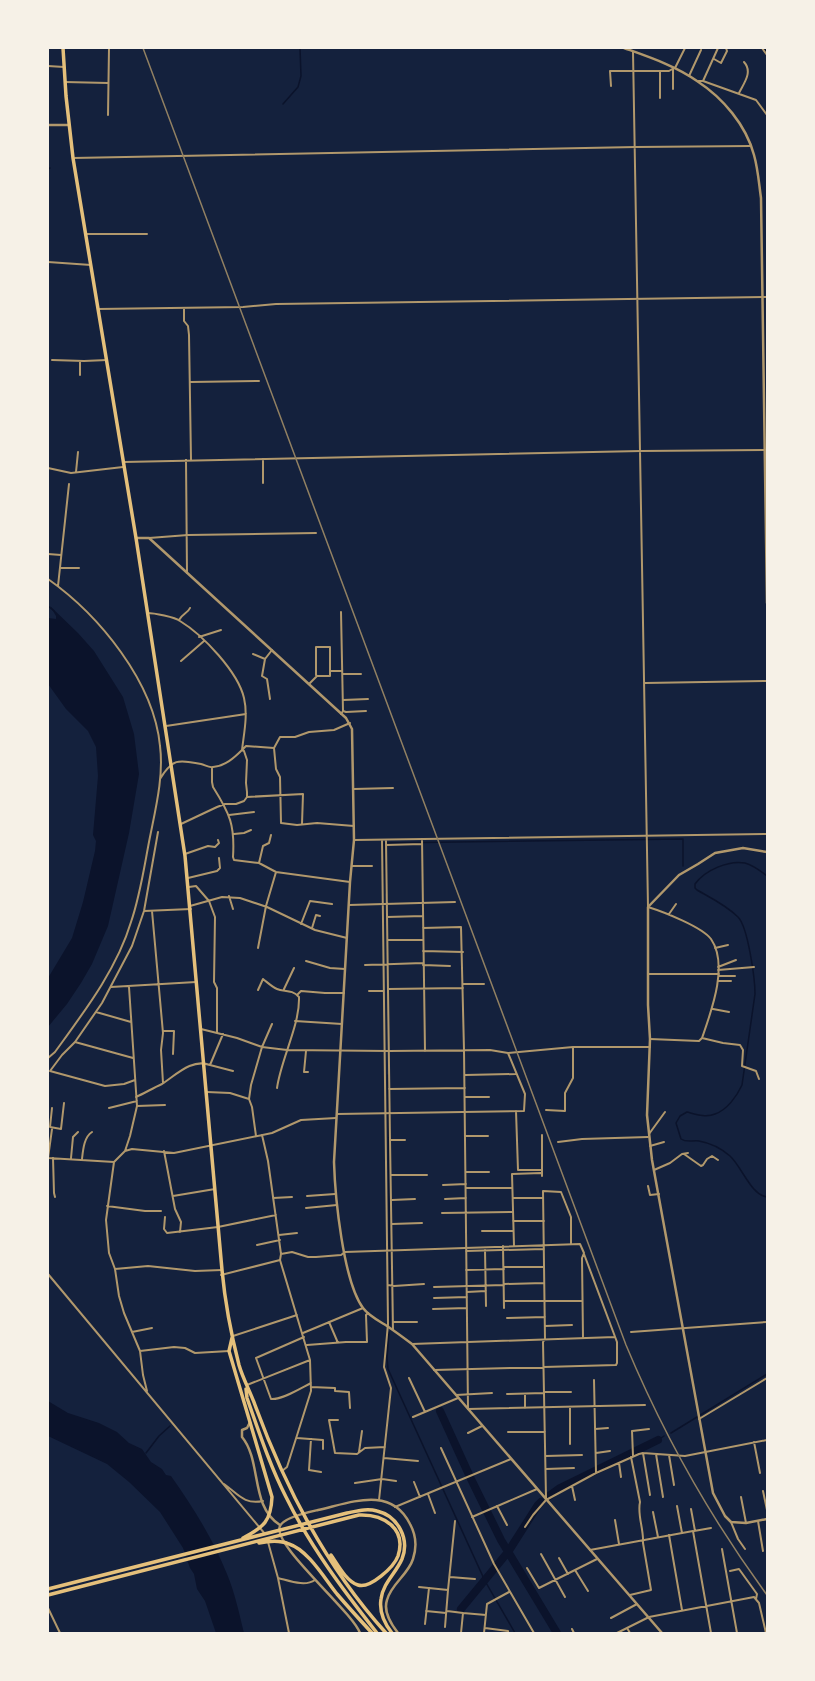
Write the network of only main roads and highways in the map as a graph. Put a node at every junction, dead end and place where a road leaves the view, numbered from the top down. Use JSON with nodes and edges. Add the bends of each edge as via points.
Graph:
{"nodes":[{"id":1,"x":63,"y":48,"type":"edge"},
{"id":2,"x":233,"y":1336,"type":"junction"},
{"id":3,"x":246,"y":1385,"type":"junction"},
{"id":4,"x":320,"y":1523,"type":"junction"},
{"id":5,"x":313,"y":1531,"type":"junction"},
{"id":6,"x":239,"y":1540,"type":"junction"},
{"id":7,"x":242,"y":1546,"type":"junction"},
{"id":8,"x":49,"y":1588,"type":"edge"},
{"id":9,"x":48,"y":1595,"type":"edge"},
{"id":10,"x":372,"y":1633,"type":"edge"},
{"id":11,"x":378,"y":1633,"type":"edge"},
{"id":12,"x":386,"y":1633,"type":"edge"},
{"id":13,"x":392,"y":1633,"type":"edge"}],
"edges":[{"from":1,"to":2,"type":"highway","via":[[73,158],[124,462],[185,854],[221,1275]]},
{"from":2,"to":3,"type":"highway"},
{"from":2,"to":6,"type":"highway","via":[[229,1351],[272,1497],[271,1511],[263,1526]]},
{"from":3,"to":5,"type":"highway","via":[[281,1472]]},
{"from":3,"to":11,"type":"highway","via":[[247,1398],[267,1454],[296,1516],[335,1578]]},
{"from":4,"to":5,"type":"highway","via":[[359,1515],[385,1519],[396,1530],[399,1542],[398,1556],[373,1582],[365,1586],[359,1585],[348,1578]]},
{"from":4,"to":6,"type":"highway"},
{"from":4,"to":7,"type":"highway"},
{"from":4,"to":13,"type":"highway","via":[[347,1513],[369,1510],[387,1515],[399,1526],[404,1540],[404,1553],[380,1599],[381,1614]]},
{"from":5,"to":12,"type":"highway","via":[[350,1588]]},
{"from":6,"to":8,"type":"highway"},
{"from":7,"to":9,"type":"highway"},
{"from":7,"to":10,"type":"highway","via":[[274,1542],[294,1546],[310,1560]]}]}
